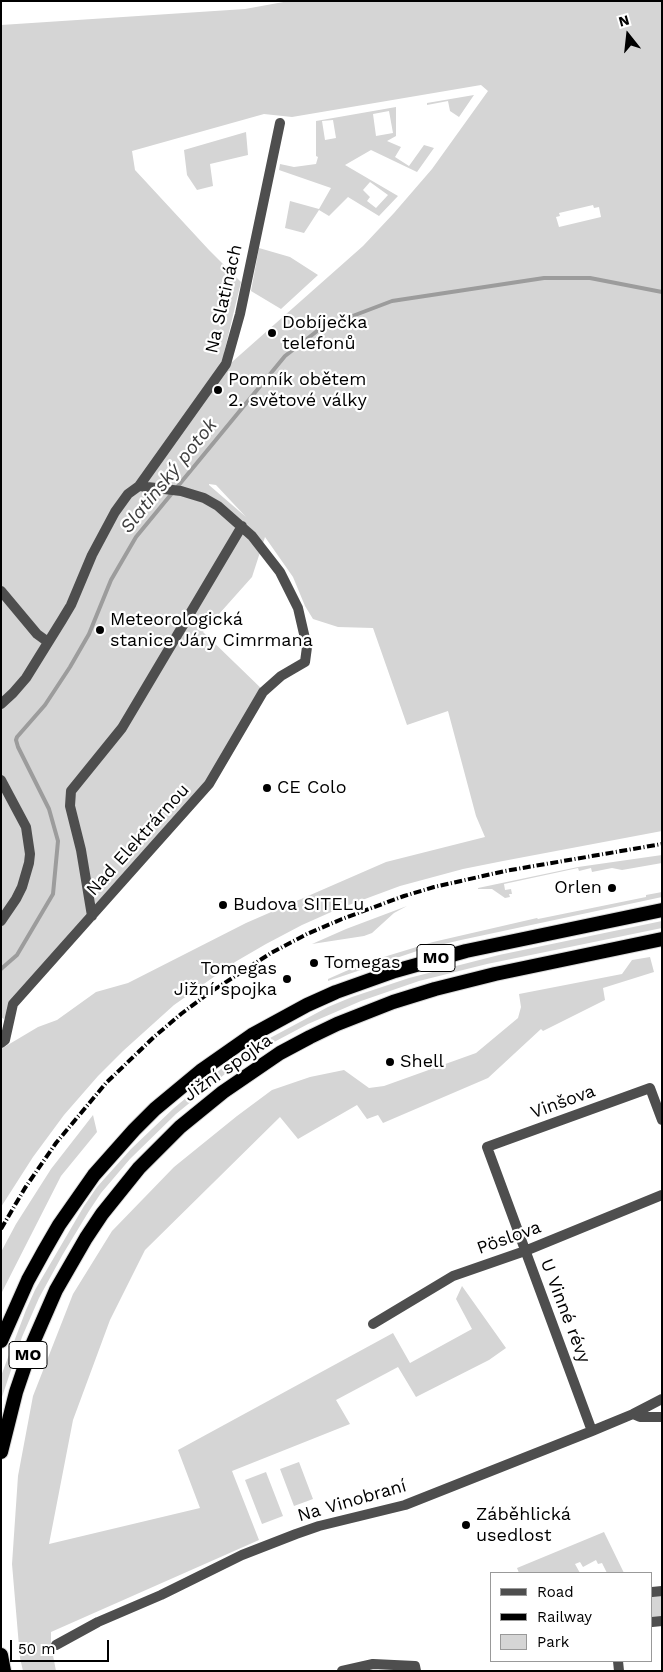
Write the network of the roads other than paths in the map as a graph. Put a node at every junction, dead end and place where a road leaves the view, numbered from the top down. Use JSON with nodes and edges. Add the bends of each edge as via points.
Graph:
{"nodes":[{"id":1,"x":280,"y":123,"type":"dead end"},
{"id":2,"x":138,"y":486,"type":"junction"},
{"id":3,"x":242,"y":526,"type":"junction"},
{"id":4,"x":1,"y":591,"type":"edge"},
{"id":5,"x":48,"y":642,"type":"junction"},
{"id":6,"x":1,"y":704,"type":"edge"},
{"id":7,"x":1,"y":780,"type":"edge"},
{"id":8,"x":662,"y":910,"type":"edge"},
{"id":9,"x":92,"y":916,"type":"junction"},
{"id":10,"x":1,"y":921,"type":"edge"},
{"id":11,"x":662,"y":940,"type":"edge"},
{"id":12,"x":1,"y":1042,"type":"edge"},
{"id":13,"x":662,"y":1120,"type":"edge"},
{"id":14,"x":486,"y":1147,"type":"joint"},
{"id":15,"x":662,"y":1195,"type":"edge"},
{"id":16,"x":524,"y":1251,"type":"junction"},
{"id":17,"x":374,"y":1324,"type":"dead end"},
{"id":18,"x":1,"y":1341,"type":"edge"},
{"id":19,"x":662,"y":1399,"type":"edge"},
{"id":20,"x":633,"y":1414,"type":"junction"},
{"id":21,"x":662,"y":1417,"type":"edge"},
{"id":22,"x":592,"y":1431,"type":"junction"},
{"id":23,"x":1,"y":1452,"type":"edge"},
{"id":24,"x":56,"y":1645,"type":"dead end"},
{"id":25,"x":1,"y":1655,"type":"edge"},
{"id":26,"x":416,"y":1668,"type":"edge"},
{"id":27,"x":4,"y":1671,"type":"edge"},
{"id":28,"x":342,"y":1671,"type":"edge"}],
"edges":[{"from":1,"to":2,"type":"street","name":"Na Slatinách","via":[[240,314],[226,364]]},
{"from":2,"to":3,"type":"street","via":[[196,495],[211,501]]},
{"from":2,"to":5,"type":"street","name":"Na Slatinách","via":[[128,494],[102,534],[70,605]]},
{"from":3,"to":9,"type":"street","via":[[122,728],[71,791],[70,806]]},
{"from":3,"to":9,"type":"street","name":"Nad Elektrárnou","via":[[280,572],[298,608],[307,646],[305,662],[281,676],[263,692],[209,784]]},
{"from":4,"to":5,"type":"street","via":[[37,634]]},
{"from":5,"to":6,"type":"street","name":"Na Slatinách","via":[[26,678]]},
{"from":7,"to":10,"type":"street","via":[[26,827],[30,854],[22,887]]},
{"from":8,"to":18,"type":"highway","name":"Jižní spojka","number":"MO","via":[[466,951],[403,968],[336,992],[252,1035],[155,1109],[94,1175],[44,1251]]},
{"from":9,"to":12,"type":"street","name":"Nad Elektrárnou","via":[[13,1004],[5,1040]]},
{"from":11,"to":23,"type":"highway","name":"Jižní spojka","number":"MO","via":[[495,974],[386,1004],[302,1041],[216,1098],[158,1147],[108,1206],[86,1238],[56,1290],[32,1346]]},
{"from":13,"to":14,"type":"street","name":"Vinšova","via":[[650,1088]]},
{"from":14,"to":16,"type":"street","name":"U Vinné révy"},
{"from":15,"to":16,"type":"street","name":"Pöslova"},
{"from":16,"to":17,"type":"street","name":"Pöslova","via":[[453,1276]]},
{"from":16,"to":22,"type":"street","name":"U Vinné révy"},
{"from":19,"to":20,"type":"street","name":"Na Vinobraní"},
{"from":20,"to":21,"type":"street"},
{"from":20,"to":22,"type":"street","name":"Na Vinobraní"},
{"from":22,"to":24,"type":"street","name":"Na Vinobraní","via":[[405,1504],[296,1534],[242,1555]]},
{"from":25,"to":27,"type":"highway"},
{"from":26,"to":28,"type":"street","via":[[373,1664]]}]}
